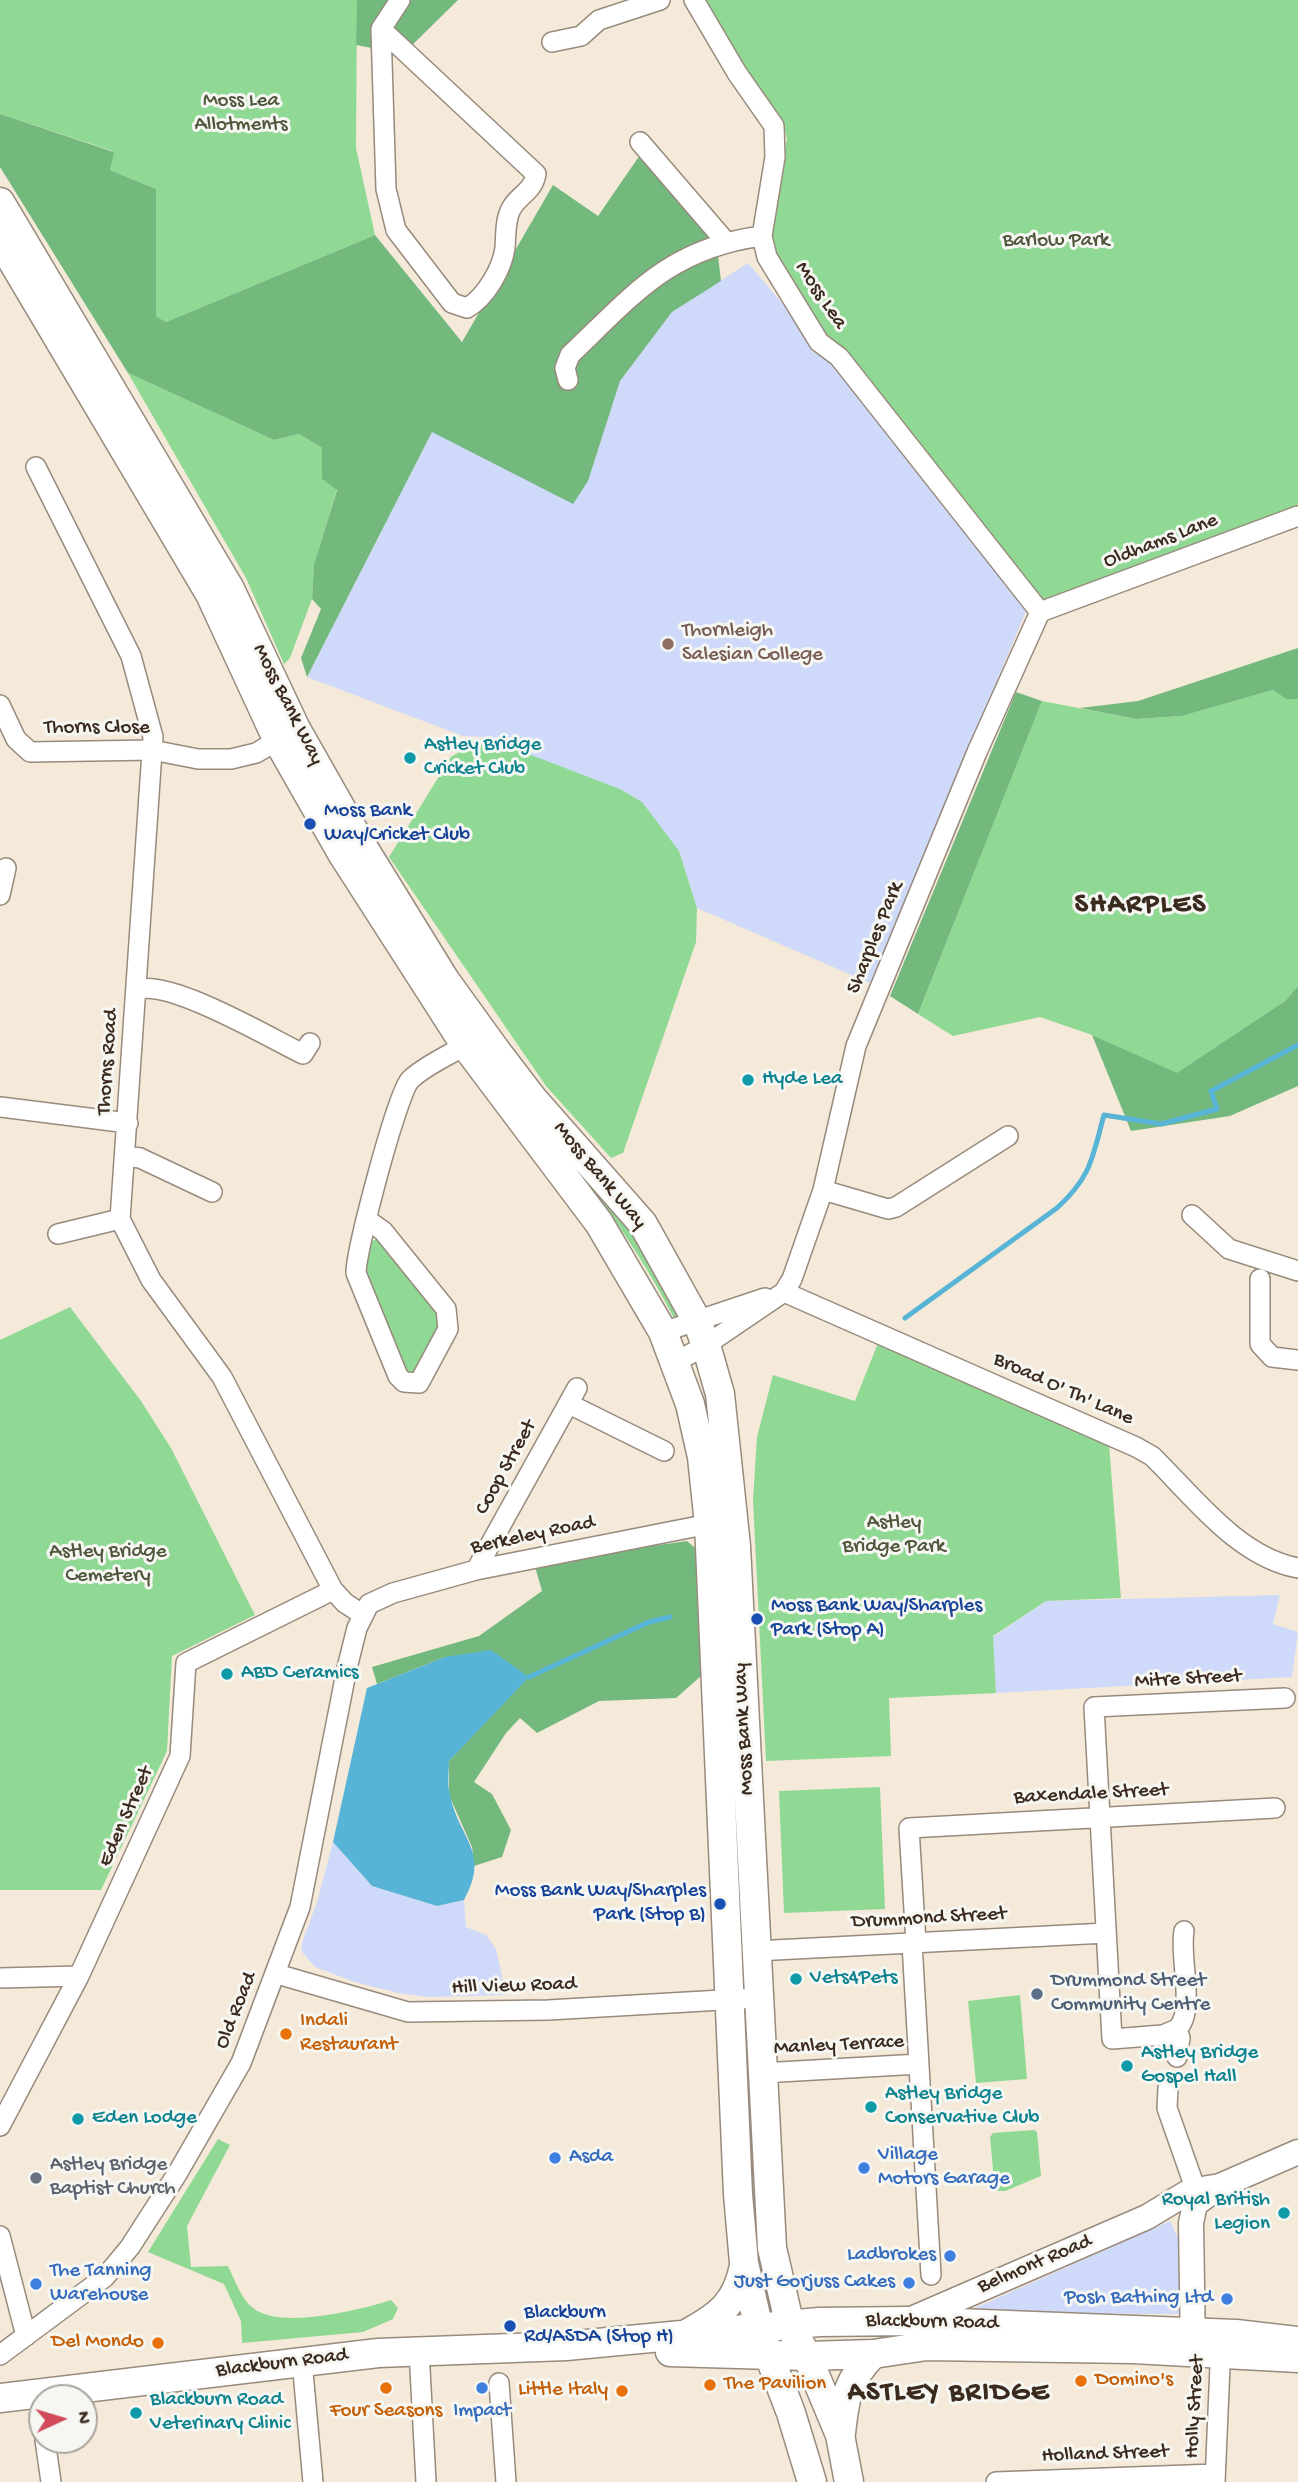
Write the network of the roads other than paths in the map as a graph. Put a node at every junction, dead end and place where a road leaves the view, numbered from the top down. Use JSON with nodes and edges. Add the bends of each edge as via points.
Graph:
{"nodes":[{"id":1,"x":400,"y":0,"type":"edge"},
{"id":2,"x":660,"y":0,"type":"edge"},
{"id":3,"x":694,"y":0,"type":"edge"},
{"id":4,"x":381,"y":29,"type":"junction"},
{"id":5,"x":552,"y":42,"type":"dead end"},
{"id":6,"x":640,"y":142,"type":"dead end"},
{"id":7,"x":0,"y":202,"type":"edge"},
{"id":8,"x":762,"y":236,"type":"junction"},
{"id":9,"x":0,"y":240,"type":"edge"},
{"id":10,"x":726,"y":242,"type":"junction"},
{"id":11,"x":568,"y":380,"type":"dead end"},
{"id":12,"x":36,"y":467,"type":"dead end"},
{"id":13,"x":1298,"y":516,"type":"edge"},
{"id":14,"x":1040,"y":612,"type":"junction"},
{"id":15,"x":0,"y":705,"type":"edge"},
{"id":16,"x":287,"y":735,"type":"junction"},
{"id":17,"x":152,"y":750,"type":"junction"},
{"id":18,"x":6,"y":868,"type":"dead end"},
{"id":19,"x":0,"y":895,"type":"edge"},
{"id":20,"x":137,"y":990,"type":"junction"},
{"id":21,"x":310,"y":1043,"type":"dead end"},
{"id":22,"x":465,"y":1045,"type":"junction"},
{"id":23,"x":0,"y":1107,"type":"edge"},
{"id":24,"x":128,"y":1123,"type":"junction"},
{"id":25,"x":1008,"y":1136,"type":"dead end"},
{"id":26,"x":125,"y":1156,"type":"junction"},
{"id":27,"x":823,"y":1190,"type":"junction"},
{"id":28,"x":212,"y":1192,"type":"dead end"},
{"id":29,"x":1190,"y":1213,"type":"dead end"},
{"id":30,"x":120,"y":1219,"type":"junction"},
{"id":31,"x":366,"y":1219,"type":"junction"},
{"id":32,"x":58,"y":1234,"type":"dead end"},
{"id":33,"x":1298,"y":1271,"type":"edge"},
{"id":34,"x":1260,"y":1279,"type":"dead end"},
{"id":35,"x":784,"y":1292,"type":"junction"},
{"id":36,"x":663,"y":1332,"type":"junction"},
{"id":37,"x":701,"y":1333,"type":"junction"},
{"id":38,"x":1298,"y":1360,"type":"edge"},
{"id":39,"x":676,"y":1362,"type":"junction"},
{"id":40,"x":664,"y":1451,"type":"dead end"},
{"id":41,"x":709,"y":1524,"type":"junction"},
{"id":42,"x":1298,"y":1567,"type":"edge"},
{"id":43,"x":477,"y":1570,"type":"junction"},
{"id":44,"x":333,"y":1590,"type":"junction"},
{"id":45,"x":365,"y":1609,"type":"junction"},
{"id":46,"x":1285,"y":1698,"type":"dead end"},
{"id":47,"x":1275,"y":1808,"type":"dead end"},
{"id":48,"x":1100,"y":1818,"type":"junction"},
{"id":49,"x":1185,"y":1931,"type":"dead end"},
{"id":50,"x":1106,"y":1933,"type":"junction"},
{"id":51,"x":914,"y":1943,"type":"junction"},
{"id":52,"x":755,"y":1951,"type":"junction"},
{"id":53,"x":277,"y":1974,"type":"junction"},
{"id":54,"x":79,"y":1976,"type":"junction"},
{"id":55,"x":0,"y":1978,"type":"edge"},
{"id":56,"x":744,"y":1999,"type":"junction"},
{"id":57,"x":1177,"y":2029,"type":"junction"},
{"id":58,"x":1177,"y":2057,"type":"dead end"},
{"id":59,"x":919,"y":2064,"type":"junction"},
{"id":60,"x":762,"y":2073,"type":"junction"},
{"id":61,"x":1168,"y":2088,"type":"dead end"},
{"id":62,"x":0,"y":2126,"type":"edge"},
{"id":63,"x":1298,"y":2152,"type":"edge"},
{"id":64,"x":1202,"y":2199,"type":"junction"},
{"id":65,"x":0,"y":2236,"type":"edge"},
{"id":66,"x":744,"y":2263,"type":"junction"},
{"id":67,"x":931,"y":2275,"type":"dead end"},
{"id":68,"x":907,"y":2321,"type":"junction"},
{"id":69,"x":759,"y":2329,"type":"junction"},
{"id":70,"x":26,"y":2336,"type":"junction"},
{"id":71,"x":682,"y":2337,"type":"junction"},
{"id":72,"x":798,"y":2340,"type":"junction"},
{"id":73,"x":1298,"y":2340,"type":"edge"},
{"id":74,"x":1193,"y":2342,"type":"junction"},
{"id":75,"x":1221,"y":2343,"type":"junction"},
{"id":76,"x":566,"y":2346,"type":"junction"},
{"id":77,"x":927,"y":2346,"type":"junction"},
{"id":78,"x":419,"y":2350,"type":"junction"},
{"id":79,"x":873,"y":2354,"type":"junction"},
{"id":80,"x":0,"y":2355,"type":"edge"},
{"id":81,"x":768,"y":2356,"type":"junction"},
{"id":82,"x":1298,"y":2358,"type":"edge"},
{"id":83,"x":302,"y":2361,"type":"junction"},
{"id":84,"x":499,"y":2383,"type":"dead end"},
{"id":85,"x":98,"y":2394,"type":"edge"},
{"id":86,"x":0,"y":2398,"type":"edge"},
{"id":87,"x":28,"y":2401,"type":"edge"},
{"id":88,"x":840,"y":2435,"type":"junction"},
{"id":89,"x":48,"y":2454,"type":"edge"},
{"id":90,"x":1215,"y":2478,"type":"edge"},
{"id":91,"x":51,"y":2482,"type":"edge"},
{"id":92,"x":313,"y":2482,"type":"edge"},
{"id":93,"x":426,"y":2482,"type":"edge"},
{"id":94,"x":506,"y":2482,"type":"edge"},
{"id":95,"x":812,"y":2482,"type":"edge"},
{"id":96,"x":849,"y":2482,"type":"edge"},
{"id":97,"x":996,"y":2482,"type":"edge"}],
"edges":[{"from":1,"to":4,"type":"street"},
{"from":2,"to":5,"type":"street","via":[[599,20],[581,36]]},
{"from":3,"to":8,"type":"street","name":"Moss Lea","via":[[774,126],[775,157]]},
{"from":4,"to":4,"type":"street","via":[[386,189],[396,230],[452,303],[467,307],[495,276],[504,252],[508,216],[531,189],[536,174]]},
{"from":6,"to":10,"type":"street"},
{"from":7,"to":16,"type":"highway","name":"Moss Bank Way","via":[[230,589]]},
{"from":8,"to":10,"type":"street"},
{"from":8,"to":14,"type":"street","name":"Moss Lea","via":[[767,257],[819,342],[839,357]]},
{"from":9,"to":16,"type":"highway","name":"Moss Bank Way","via":[[210,594]]},
{"from":10,"to":11,"type":"street","via":[[686,256],[654,275],[570,355],[565,368]]},
{"from":12,"to":17,"type":"street","name":"Thorns Road","via":[[131,656],[152,732]]},
{"from":13,"to":14,"type":"street","name":"Oldhams Lane"},
{"from":14,"to":27,"type":"street","name":"Sharples Park","via":[[856,1046]]},
{"from":15,"to":17,"type":"street","name":"Thorns Close","via":[[16,739],[30,752]]},
{"from":16,"to":17,"type":"street","name":"Thorns Close","via":[[256,753],[230,760]]},
{"from":16,"to":22,"type":"highway","name":"Moss Bank Way","via":[[343,855]]},
{"from":16,"to":37,"type":"highway","name":"Moss Bank Way","via":[[445,979],[533,1099],[643,1224]]},
{"from":17,"to":20,"type":"street","name":"Thorns Road"},
{"from":18,"to":19,"type":"street"},
{"from":20,"to":21,"type":"street","via":[[151,986],[191,999],[303,1055]]},
{"from":20,"to":24,"type":"street","name":"Thorns Road"},
{"from":22,"to":31,"type":"street","via":[[407,1083]]},
{"from":22,"to":36,"type":"highway","name":"Moss Bank Way","via":[[599,1223]]},
{"from":23,"to":24,"type":"street"},
{"from":24,"to":26,"type":"street","name":"Thorns Road"},
{"from":25,"to":27,"type":"street","via":[[896,1207],[888,1209]]},
{"from":26,"to":28,"type":"street","via":[[140,1158]]},
{"from":26,"to":30,"type":"street","name":"Thorns Road"},
{"from":27,"to":35,"type":"street","name":"Sharples Park"},
{"from":29,"to":33,"type":"street","via":[[1229,1249]]},
{"from":30,"to":32,"type":"street"},
{"from":30,"to":44,"type":"street","via":[[151,1280],[222,1377]]},
{"from":31,"to":31,"type":"street","via":[[356,1273],[398,1376],[404,1382],[419,1383],[448,1329],[446,1309],[383,1231]]},
{"from":34,"to":38,"type":"street","via":[[1260,1344],[1272,1357]]},
{"from":35,"to":37,"type":"street"},
{"from":35,"to":42,"type":"street","name":"Broad O' Th' Lane","via":[[1136,1447],[1152,1456],[1242,1543],[1275,1562]]},
{"from":36,"to":37,"type":"street"},
{"from":36,"to":39,"type":"highway","name":"Moss Bank Way"},
{"from":37,"to":39,"type":"street"},
{"from":37,"to":52,"type":"highway","name":"Moss Bank Way","via":[[720,1394],[736,1546]]},
{"from":39,"to":41,"type":"highway","name":"Moss Bank Way","via":[[702,1457]]},
{"from":40,"to":43,"type":"street","name":"Coop Street","via":[[573,1396]]},
{"from":41,"to":43,"type":"street","name":"Berkeley Road"},
{"from":41,"to":56,"type":"highway","name":"Moss Bank Way"},
{"from":43,"to":45,"type":"street","name":"Berkeley Road","via":[[393,1592]]},
{"from":44,"to":45,"type":"street","via":[[345,1603]]},
{"from":44,"to":54,"type":"street","name":"Eden Street","via":[[187,1663],[180,1756]]},
{"from":45,"to":53,"type":"street","name":"Old Road","via":[[347,1668],[300,1907]]},
{"from":46,"to":48,"type":"street","name":"Mitre Street","via":[[1094,1707]]},
{"from":47,"to":48,"type":"street","name":"Baxendale Street"},
{"from":48,"to":50,"type":"street"},
{"from":48,"to":51,"type":"street","name":"Baxendale Street","via":[[909,1828]]},
{"from":49,"to":57,"type":"street","via":[[1181,1952],[1186,2011]]},
{"from":50,"to":51,"type":"street","name":"Drummond Street"},
{"from":50,"to":57,"type":"street","via":[[1112,2039],[1163,2035]]},
{"from":51,"to":52,"type":"street","name":"Drummond Street"},
{"from":51,"to":59,"type":"street"},
{"from":52,"to":56,"type":"highway","name":"Moss Bank Way"},
{"from":53,"to":56,"type":"street","name":"Hill View Road","via":[[408,2011],[458,2013]]},
{"from":53,"to":70,"type":"street","name":"Old Road","via":[[240,2063],[130,2247],[105,2277]]},
{"from":54,"to":55,"type":"street"},
{"from":54,"to":62,"type":"street","name":"Eden Street"},
{"from":56,"to":60,"type":"highway","name":"Moss Bank Way"},
{"from":56,"to":66,"type":"highway","name":"Moss Bank Way","via":[[737,2194]]},
{"from":57,"to":58,"type":"street"},
{"from":59,"to":60,"type":"street","name":"Manley Terrace"},
{"from":59,"to":67,"type":"street"},
{"from":60,"to":72,"type":"highway","name":"Moss Bank Way","via":[[772,2248]]},
{"from":61,"to":64,"type":"street","via":[[1167,2108]]},
{"from":63,"to":64,"type":"main road"},
{"from":64,"to":68,"type":"main road","name":"Belmont Road","via":[[1179,2212],[1162,2210]]},
{"from":64,"to":74,"type":"main road"},
{"from":65,"to":70,"type":"street"},
{"from":66,"to":69,"type":"highway","name":"Moss Bank Way"},
{"from":66,"to":71,"type":"highway","via":[[736,2295],[726,2309]]},
{"from":68,"to":72,"type":"highway","name":"Blackburn Road","via":[[819,2322]]},
{"from":68,"to":74,"type":"highway","name":"Blackburn Road"},
{"from":69,"to":71,"type":"highway","name":"Blackburn Road"},
{"from":69,"to":72,"type":"highway","name":"Blackburn Road"},
{"from":69,"to":81,"type":"highway","name":"Moss Bank Way"},
{"from":70,"to":80,"type":"street","name":"Old Road"},
{"from":71,"to":76,"type":"highway","name":"Blackburn Road"},
{"from":72,"to":77,"type":"highway","via":[[874,2340]]},
{"from":72,"to":79,"type":"highway","name":"Blackburn Road"},
{"from":72,"to":81,"type":"highway","name":"Blackburn Road"},
{"from":72,"to":88,"type":"highway","name":"Moss Bank Way"},
{"from":73,"to":75,"type":"highway","name":"Blackburn Road"},
{"from":74,"to":75,"type":"highway","name":"Blackburn Road"},
{"from":74,"to":77,"type":"highway","name":"Blackburn Road"},
{"from":75,"to":82,"type":"highway","name":"Blackburn Road"},
{"from":75,"to":90,"type":"street","name":"Holly Street"},
{"from":76,"to":78,"type":"highway","name":"Blackburn Road"},
{"from":76,"to":81,"type":"highway","name":"Blackburn Road"},
{"from":77,"to":79,"type":"highway","name":"Blackburn Road"},
{"from":78,"to":83,"type":"highway","name":"Blackburn Road"},
{"from":78,"to":93,"type":"street"},
{"from":79,"to":88,"type":"highway","via":[[854,2373]]},
{"from":81,"to":95,"type":"highway","name":"Moss Bank Way"},
{"from":83,"to":85,"type":"highway","name":"Blackburn Road"},
{"from":83,"to":92,"type":"street"},
{"from":84,"to":94,"type":"street"},
{"from":86,"to":87,"type":"highway","name":"Blackburn Road"},
{"from":88,"to":96,"type":"highway"},
{"from":89,"to":91,"type":"street"},
{"from":90,"to":97,"type":"street","name":"Holland Street"}]}
